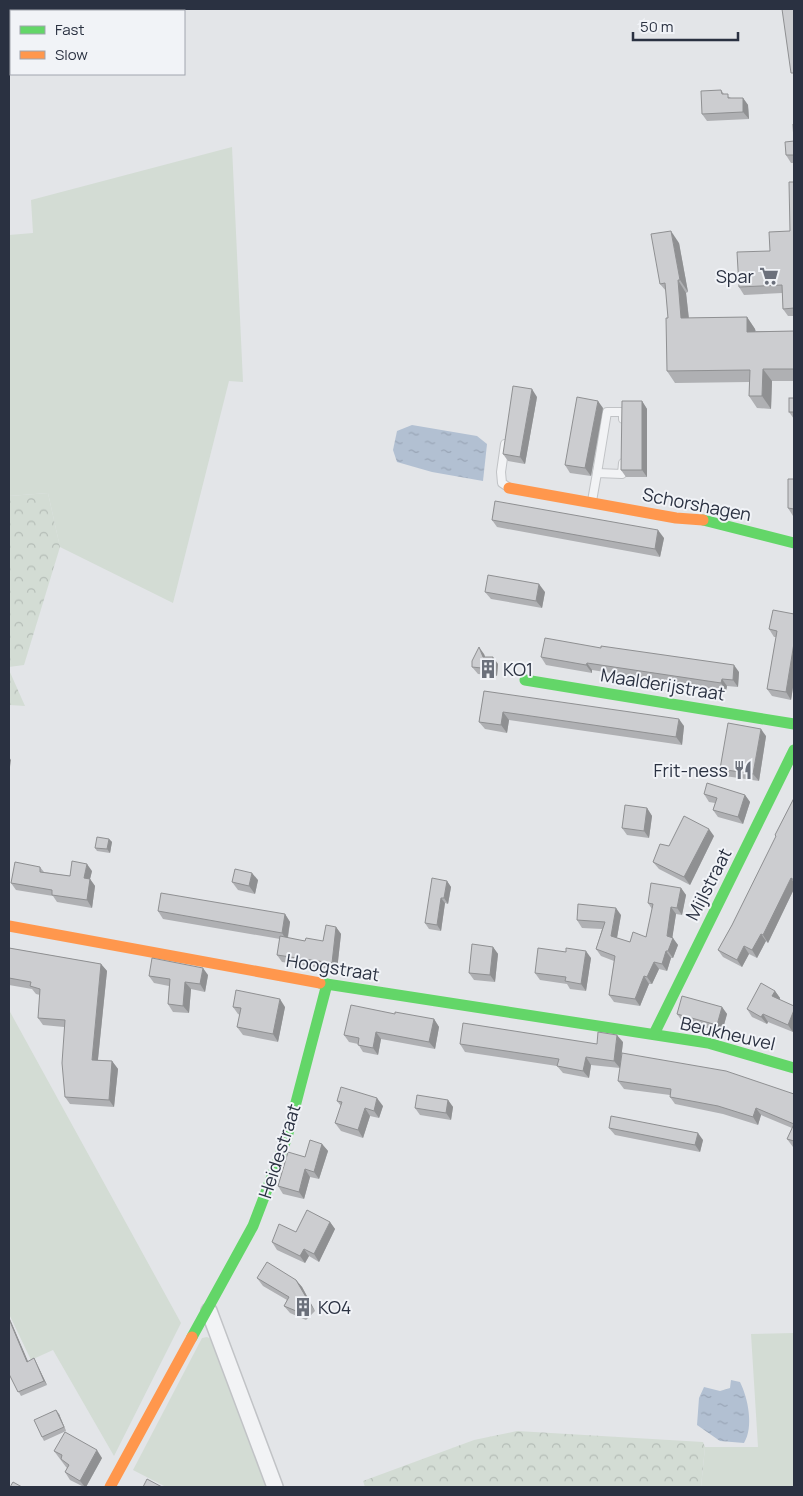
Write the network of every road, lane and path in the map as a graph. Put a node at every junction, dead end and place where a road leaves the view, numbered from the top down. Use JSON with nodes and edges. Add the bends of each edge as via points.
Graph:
{"nodes":[{"id":1,"x":623,"y":430,"type":"edge"},
{"id":2,"x":507,"y":432,"type":"edge"},
{"id":3,"x":623,"y":456,"type":"edge"},
{"id":4,"x":597,"y":473,"type":"junction"},
{"id":5,"x":509,"y":488,"type":"joint"},
{"id":6,"x":592,"y":502,"type":"junction"},
{"id":7,"x":794,"y":543,"type":"edge"},
{"id":8,"x":525,"y":680,"type":"dead end"},
{"id":9,"x":794,"y":724,"type":"edge"},
{"id":10,"x":794,"y":750,"type":"edge"},
{"id":11,"x":9,"y":926,"type":"edge"},
{"id":12,"x":328,"y":984,"type":"junction"},
{"id":13,"x":654,"y":1034,"type":"junction"},
{"id":14,"x":794,"y":1068,"type":"edge"},
{"id":15,"x":209,"y":1310,"type":"junction"},
{"id":16,"x":110,"y":1487,"type":"edge"},
{"id":17,"x":275,"y":1487,"type":"edge"}],
"edges":[{"from":1,"to":4,"type":"lane","via":[[623,412],[607,412]]},
{"from":2,"to":5,"type":"lane","name":"Schorshagen","via":[[501,472],[502,483]]},
{"from":3,"to":4,"type":"lane","name":"Schorshagen","via":[[622,474]]},
{"from":4,"to":6,"type":"lane"},
{"from":5,"to":6,"type":"street","name":"Schorshagen"},
{"from":6,"to":7,"type":"street","name":"Schorshagen","via":[[702,520]]},
{"from":8,"to":9,"type":"street","name":"Maalderijstraat"},
{"from":10,"to":13,"type":"street","name":"Mijlstraat"},
{"from":11,"to":12,"type":"street","name":"Hoogstraat"},
{"from":12,"to":13,"type":"street","name":"Hoogstraat"},
{"from":12,"to":15,"type":"street","name":"Heidestraat","via":[[286,1137],[253,1226]]},
{"from":13,"to":14,"type":"street","name":"Beukheuvel","via":[[708,1043]]},
{"from":15,"to":16,"type":"street","name":"Heidestraat"},
{"from":15,"to":17,"type":"street"}]}
